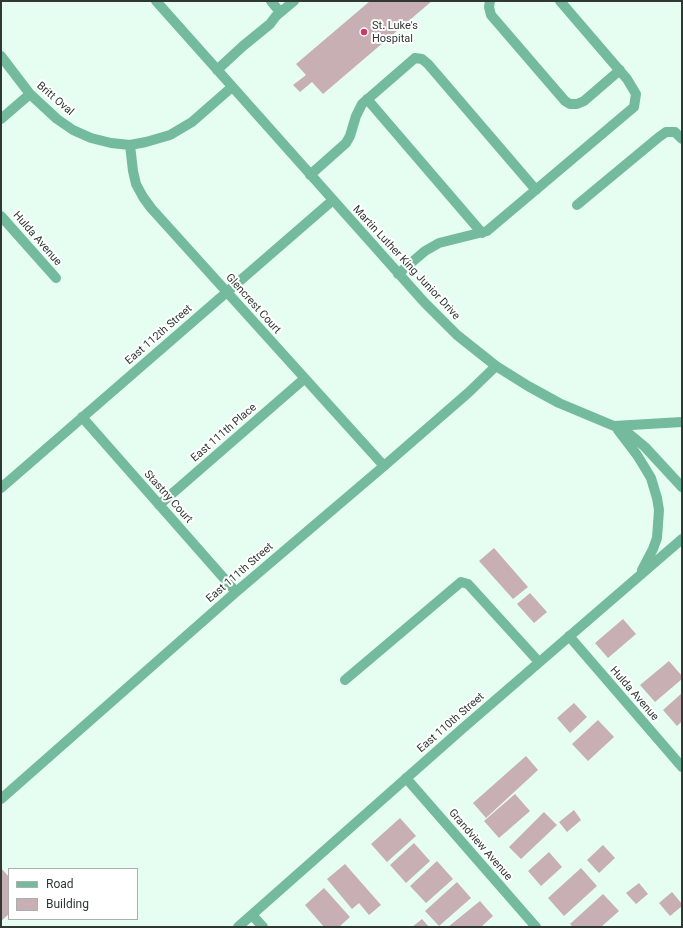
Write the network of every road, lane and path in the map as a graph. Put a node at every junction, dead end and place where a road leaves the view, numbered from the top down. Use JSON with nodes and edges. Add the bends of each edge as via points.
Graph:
{"nodes":[{"id":1,"x":156,"y":1,"type":"edge"},
{"id":2,"x":271,"y":1,"type":"edge"},
{"id":3,"x":294,"y":1,"type":"edge"},
{"id":4,"x":490,"y":1,"type":"edge"},
{"id":5,"x":560,"y":1,"type":"edge"},
{"id":6,"x":280,"y":12,"type":"junction"},
{"id":7,"x":1,"y":56,"type":"edge"},
{"id":8,"x":217,"y":70,"type":"junction"},
{"id":9,"x":620,"y":70,"type":"junction"},
{"id":10,"x":232,"y":87,"type":"junction"},
{"id":11,"x":30,"y":94,"type":"junction"},
{"id":12,"x":367,"y":98,"type":"junction"},
{"id":13,"x":1,"y":119,"type":"edge"},
{"id":14,"x":682,"y":139,"type":"edge"},
{"id":15,"x":130,"y":145,"type":"junction"},
{"id":16,"x":310,"y":175,"type":"junction"},
{"id":17,"x":536,"y":190,"type":"junction"},
{"id":18,"x":333,"y":200,"type":"junction"},
{"id":19,"x":577,"y":206,"type":"dead end"},
{"id":20,"x":1,"y":216,"type":"edge"},
{"id":21,"x":482,"y":233,"type":"junction"},
{"id":22,"x":398,"y":274,"type":"junction"},
{"id":23,"x":56,"y":278,"type":"dead end"},
{"id":24,"x":227,"y":293,"type":"junction"},
{"id":25,"x":496,"y":366,"type":"junction"},
{"id":26,"x":304,"y":379,"type":"junction"},
{"id":27,"x":82,"y":417,"type":"junction"},
{"id":28,"x":682,"y":422,"type":"edge"},
{"id":29,"x":614,"y":426,"type":"junction"},
{"id":30,"x":384,"y":466,"type":"junction"},
{"id":31,"x":682,"y":487,"type":"edge"},
{"id":32,"x":1,"y":488,"type":"edge"},
{"id":33,"x":159,"y":505,"type":"junction"},
{"id":34,"x":682,"y":539,"type":"edge"},
{"id":35,"x":635,"y":580,"type":"junction"},
{"id":36,"x":236,"y":592,"type":"junction"},
{"id":37,"x":569,"y":636,"type":"junction"},
{"id":38,"x":539,"y":662,"type":"junction"},
{"id":39,"x":345,"y":680,"type":"dead end"},
{"id":40,"x":682,"y":767,"type":"edge"},
{"id":41,"x":406,"y":778,"type":"junction"},
{"id":42,"x":1,"y":799,"type":"edge"},
{"id":43,"x":252,"y":914,"type":"junction"},
{"id":44,"x":238,"y":927,"type":"edge"},
{"id":45,"x":263,"y":927,"type":"edge"},
{"id":46,"x":536,"y":927,"type":"edge"}],
"edges":[{"from":1,"to":8,"type":"street","name":"Martin Luther King Junior Drive"},
{"from":2,"to":6,"type":"street"},
{"from":3,"to":6,"type":"street"},
{"from":4,"to":9,"type":"street","via":[[491,15],[570,104],[584,101]]},
{"from":5,"to":9,"type":"street"},
{"from":6,"to":8,"type":"street","via":[[270,24]]},
{"from":7,"to":11,"type":"street","name":"Britt Oval"},
{"from":8,"to":10,"type":"street","name":"Martin Luther King Junior Drive"},
{"from":9,"to":17,"type":"street","via":[[636,94],[634,107]]},
{"from":10,"to":15,"type":"street","name":"Britt Oval","via":[[181,129],[158,139]]},
{"from":10,"to":16,"type":"street","name":"Martin Luther King Junior Drive"},
{"from":11,"to":13,"type":"street"},
{"from":11,"to":15,"type":"street","name":"Britt Oval","via":[[73,130],[91,138]]},
{"from":12,"to":16,"type":"street","via":[[359,109],[346,143]]},
{"from":12,"to":17,"type":"street","via":[[410,61],[415,58],[422,59]]},
{"from":12,"to":21,"type":"street"},
{"from":14,"to":19,"type":"street","via":[[674,132],[662,134]]},
{"from":15,"to":24,"type":"street","name":"Glencrest Court","via":[[136,184],[143,197]]},
{"from":16,"to":18,"type":"street","name":"Martin Luther King Junior Drive"},
{"from":17,"to":21,"type":"street","via":[[487,232]]},
{"from":18,"to":22,"type":"street","name":"Martin Luther King Junior Drive"},
{"from":18,"to":24,"type":"street","name":"East 112th Street"},
{"from":20,"to":23,"type":"street","name":"Hulda Avenue"},
{"from":21,"to":22,"type":"street","via":[[439,243],[425,251]]},
{"from":22,"to":25,"type":"street","name":"Martin Luther King Junior Drive","via":[[457,335]]},
{"from":24,"to":26,"type":"street","name":"Glencrest Court"},
{"from":24,"to":27,"type":"street","name":"East 112th Street"},
{"from":25,"to":29,"type":"street","name":"Martin Luther King Junior Drive","via":[[559,403]]},
{"from":25,"to":30,"type":"street","name":"East 111th Street"},
{"from":26,"to":30,"type":"street","name":"Glencrest Court"},
{"from":26,"to":33,"type":"street","name":"East 111th Place"},
{"from":27,"to":32,"type":"street","name":"East 112th Street"},
{"from":27,"to":33,"type":"street","name":"Stastny Court"},
{"from":28,"to":29,"type":"street"},
{"from":29,"to":31,"type":"street","name":"Martin Luther King Junior Drive","via":[[645,447]]},
{"from":29,"to":35,"type":"street","via":[[637,455],[650,478],[659,510],[658,531],[653,549],[648,562]]},
{"from":30,"to":36,"type":"street","name":"East 111th Street"},
{"from":33,"to":36,"type":"street","name":"Stastny Court"},
{"from":34,"to":35,"type":"street","name":"East 110th Street"},
{"from":35,"to":37,"type":"street","name":"East 110th Street"},
{"from":36,"to":42,"type":"street","name":"East 111th Street"},
{"from":37,"to":38,"type":"street","name":"East 110th Street"},
{"from":37,"to":40,"type":"street","name":"Hulda Avenue"},
{"from":38,"to":39,"type":"street","via":[[468,584],[461,582]]},
{"from":38,"to":41,"type":"street","name":"East 110th Street"},
{"from":41,"to":43,"type":"street","name":"East 110th Street"},
{"from":41,"to":46,"type":"street","name":"Grandview Avenue"},
{"from":43,"to":44,"type":"street","name":"East 110th Street"},
{"from":43,"to":45,"type":"street"}]}
